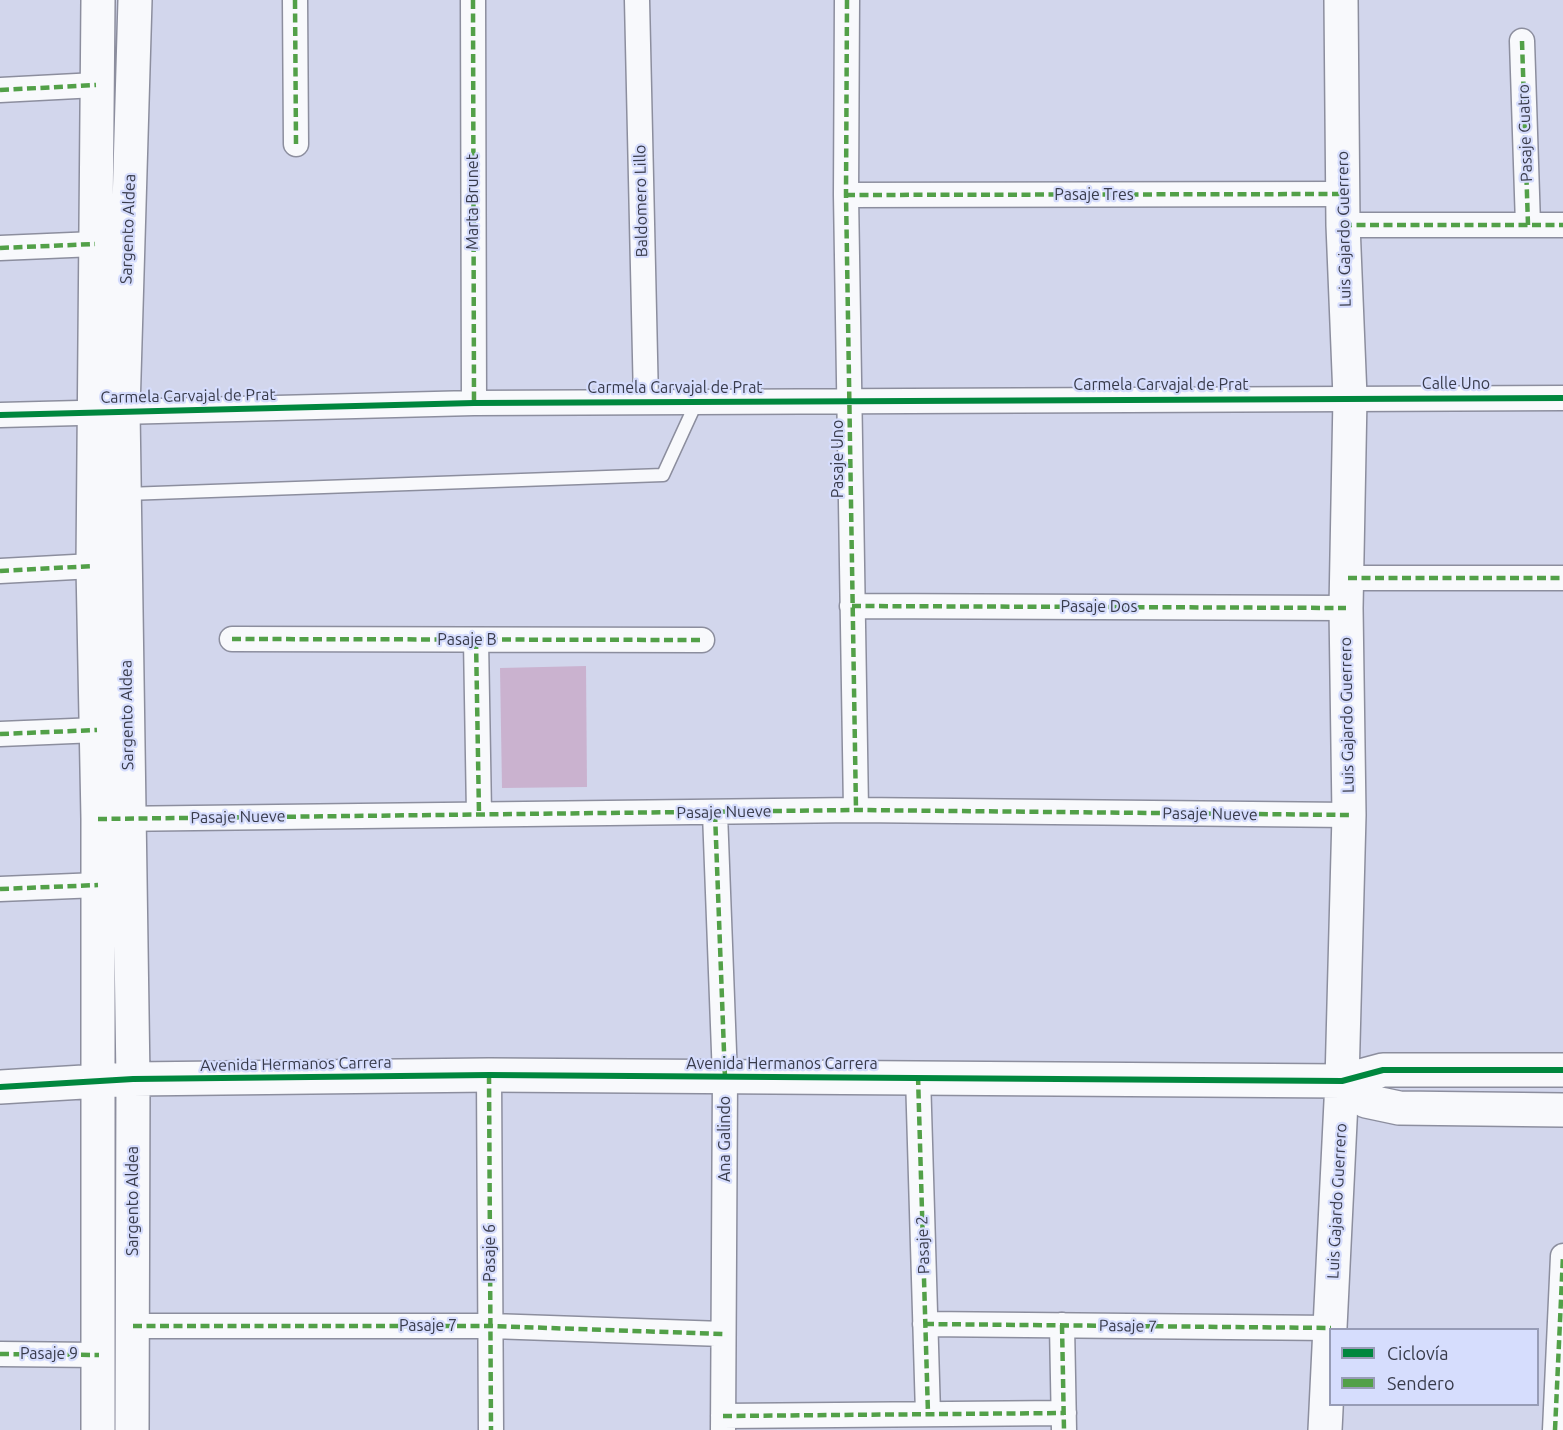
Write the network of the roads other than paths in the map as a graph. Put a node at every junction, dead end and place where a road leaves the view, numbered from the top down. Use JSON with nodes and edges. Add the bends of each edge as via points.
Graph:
{"nodes":[{"id":1,"x":98,"y":0,"type":"edge"},
{"id":2,"x":135,"y":0,"type":"edge"},
{"id":3,"x":295,"y":0,"type":"edge"},
{"id":4,"x":473,"y":0,"type":"edge"},
{"id":5,"x":637,"y":0,"type":"edge"},
{"id":6,"x":847,"y":0,"type":"edge"},
{"id":7,"x":1341,"y":0,"type":"edge"},
{"id":8,"x":1522,"y":41,"type":"dead end"},
{"id":9,"x":96,"y":85,"type":"junction"},
{"id":10,"x":0,"y":90,"type":"edge"},
{"id":11,"x":296,"y":144,"type":"dead end"},
{"id":12,"x":846,"y":195,"type":"junction"},
{"id":13,"x":1342,"y":209,"type":"junction"},
{"id":14,"x":1528,"y":225,"type":"junction"},
{"id":15,"x":1563,"y":225,"type":"edge"},
{"id":16,"x":95,"y":244,"type":"junction"},
{"id":17,"x":0,"y":248,"type":"edge"},
{"id":18,"x":1350,"y":398,"type":"junction"},
{"id":19,"x":1563,"y":398,"type":"edge"},
{"id":20,"x":646,"y":401,"type":"junction"},
{"id":21,"x":697,"y":401,"type":"junction"},
{"id":22,"x":851,"y":401,"type":"junction"},
{"id":23,"x":474,"y":403,"type":"junction"},
{"id":24,"x":109,"y":411,"type":"junction"},
{"id":25,"x":0,"y":415,"type":"edge"},
{"id":26,"x":125,"y":494,"type":"junction"},
{"id":27,"x":93,"y":566,"type":"junction"},
{"id":28,"x":0,"y":571,"type":"edge"},
{"id":29,"x":1563,"y":578,"type":"edge"},
{"id":30,"x":1347,"y":593,"type":"junction"},
{"id":31,"x":852,"y":606,"type":"junction"},
{"id":32,"x":232,"y":639,"type":"dead end"},
{"id":33,"x":476,"y":640,"type":"junction"},
{"id":34,"x":702,"y":640,"type":"dead end"},
{"id":35,"x":97,"y":730,"type":"junction"},
{"id":36,"x":0,"y":734,"type":"edge"},
{"id":37,"x":856,"y":810,"type":"junction"},
{"id":38,"x":715,"y":813,"type":"junction"},
{"id":39,"x":479,"y":814,"type":"junction"},
{"id":40,"x":1349,"y":815,"type":"junction"},
{"id":41,"x":113,"y":819,"type":"junction"},
{"id":42,"x":98,"y":885,"type":"junction"},
{"id":43,"x":0,"y":889,"type":"edge"},
{"id":44,"x":1563,"y":1070,"type":"edge"},
{"id":45,"x":489,"y":1075,"type":"junction"},
{"id":46,"x":918,"y":1076,"type":"junction"},
{"id":47,"x":725,"y":1078,"type":"junction"},
{"id":48,"x":133,"y":1079,"type":"junction"},
{"id":49,"x":99,"y":1081,"type":"junction"},
{"id":50,"x":1342,"y":1082,"type":"junction"},
{"id":51,"x":0,"y":1088,"type":"edge"},
{"id":52,"x":1563,"y":1110,"type":"edge"},
{"id":53,"x":1563,"y":1256,"type":"edge"},
{"id":54,"x":925,"y":1324,"type":"junction"},
{"id":55,"x":1062,"y":1325,"type":"junction"},
{"id":56,"x":133,"y":1326,"type":"junction"},
{"id":57,"x":491,"y":1326,"type":"junction"},
{"id":58,"x":1330,"y":1328,"type":"edge"},
{"id":59,"x":723,"y":1334,"type":"junction"},
{"id":60,"x":1329,"y":1348,"type":"edge"},
{"id":61,"x":0,"y":1354,"type":"edge"},
{"id":62,"x":99,"y":1354,"type":"junction"},
{"id":63,"x":1559,"y":1390,"type":"edge"},
{"id":64,"x":928,"y":1414,"type":"junction"},
{"id":65,"x":1064,"y":1421,"type":"edge"},
{"id":66,"x":723,"y":1423,"type":"edge"},
{"id":67,"x":98,"y":1430,"type":"edge"},
{"id":68,"x":132,"y":1430,"type":"edge"},
{"id":69,"x":491,"y":1430,"type":"edge"},
{"id":70,"x":1325,"y":1430,"type":"edge"},
{"id":71,"x":1555,"y":1430,"type":"edge"}],
"edges":[{"from":1,"to":9,"type":"street","name":"Sargento Aldea"},
{"from":2,"to":24,"type":"street","name":"Sargento Aldea"},
{"from":3,"to":11,"type":"street"},
{"from":4,"to":23,"type":"street","name":"Marta Brunet"},
{"from":5,"to":20,"type":"street","name":"Baldomero Lillo"},
{"from":6,"to":12,"type":"street","name":"Pasaje Uno"},
{"from":7,"to":13,"type":"street","name":"Luis Gajardo Guerrero"},
{"from":8,"to":14,"type":"street","name":"Pasaje Cuatro"},
{"from":9,"to":10,"type":"street"},
{"from":9,"to":16,"type":"street","name":"Sargento Aldea"},
{"from":12,"to":13,"type":"street","name":"Pasaje Tres"},
{"from":12,"to":22,"type":"street","name":"Pasaje Uno"},
{"from":13,"to":14,"type":"street","name":"Pasaje Tres"},
{"from":13,"to":18,"type":"street","name":"Luis Gajardo Guerrero"},
{"from":14,"to":15,"type":"street","name":"Pasaje Tres"},
{"from":16,"to":17,"type":"street"},
{"from":16,"to":24,"type":"street","name":"Sargento Aldea"},
{"from":18,"to":19,"type":"street","name":"Calle Uno"},
{"from":18,"to":22,"type":"street","name":"Carmela Carvajal de Prat"},
{"from":18,"to":30,"type":"street","name":"Luis Gajardo Guerrero"},
{"from":20,"to":21,"type":"street","name":"Carmela Carvajal de Prat"},
{"from":20,"to":23,"type":"street","name":"Carmela Carvajal de Prat"},
{"from":21,"to":22,"type":"street","name":"Carmela Carvajal de Prat"},
{"from":21,"to":26,"type":"lane","via":[[663,475]]},
{"from":22,"to":31,"type":"street","name":"Pasaje Uno"},
{"from":23,"to":24,"type":"street","name":"Carmela Carvajal de Prat"},
{"from":24,"to":25,"type":"street","name":"Carmela Carvajal de Prat"},
{"from":24,"to":26,"type":"street","name":"Sargento Aldea"},
{"from":24,"to":27,"type":"street","name":"Sargento Aldea"},
{"from":26,"to":41,"type":"street","name":"Sargento Aldea"},
{"from":27,"to":28,"type":"street"},
{"from":27,"to":35,"type":"street","name":"Sargento Aldea"},
{"from":29,"to":30,"type":"street","name":"Pasaje Dos"},
{"from":30,"to":31,"type":"street","name":"Pasaje Dos"},
{"from":30,"to":40,"type":"street","name":"Luis Gajardo Guerrero"},
{"from":31,"to":37,"type":"street","name":"Pasaje Uno"},
{"from":32,"to":33,"type":"street","name":"Pasaje B"},
{"from":33,"to":34,"type":"street","name":"Pasaje B"},
{"from":33,"to":39,"type":"street"},
{"from":35,"to":36,"type":"street"},
{"from":35,"to":41,"type":"street","name":"Sargento Aldea"},
{"from":37,"to":38,"type":"street","name":"Pasaje Nueve"},
{"from":37,"to":40,"type":"street","name":"Pasaje Nueve"},
{"from":38,"to":39,"type":"street","name":"Pasaje Nueve"},
{"from":38,"to":47,"type":"street","name":"Ana Galindo"},
{"from":39,"to":41,"type":"street","name":"Pasaje Nueve"},
{"from":40,"to":50,"type":"street","name":"Luis Gajardo Guerrero"},
{"from":41,"to":42,"type":"street","name":"Sargento Aldea"},
{"from":41,"to":48,"type":"street","name":"Sargento Aldea"},
{"from":42,"to":43,"type":"street"},
{"from":42,"to":49,"type":"street","name":"Sargento Aldea"},
{"from":44,"to":50,"type":"street","name":"Avenida Hermanos Carrera","via":[[1383,1070]]},
{"from":45,"to":47,"type":"street","name":"Avenida Hermanos Carrera"},
{"from":45,"to":48,"type":"street","name":"Avenida Hermanos Carrera"},
{"from":45,"to":57,"type":"street","name":"Pasaje 6"},
{"from":46,"to":47,"type":"street","name":"Avenida Hermanos Carrera"},
{"from":46,"to":50,"type":"street","name":"Avenida Hermanos Carrera"},
{"from":46,"to":54,"type":"street","name":"Pasaje 2"},
{"from":47,"to":59,"type":"street","name":"Ana Galindo"},
{"from":48,"to":49,"type":"street","name":"Avenida Hermanos Carrera"},
{"from":48,"to":56,"type":"street","name":"Sargento Aldea"},
{"from":49,"to":51,"type":"street","name":"Avenida Hermanos Carrera"},
{"from":49,"to":62,"type":"street","name":"Sargento Aldea"},
{"from":50,"to":52,"type":"street","via":[[1366,1101],[1399,1108]]},
{"from":50,"to":58,"type":"street","name":"Luis Gajardo Guerrero"},
{"from":53,"to":63,"type":"street"},
{"from":54,"to":55,"type":"street","name":"Pasaje 7"},
{"from":54,"to":64,"type":"street","name":"Pasaje 2"},
{"from":55,"to":58,"type":"street","name":"Pasaje 7"},
{"from":55,"to":65,"type":"street"},
{"from":56,"to":57,"type":"street","name":"Pasaje 7"},
{"from":56,"to":68,"type":"street","name":"Sargento Aldea"},
{"from":57,"to":59,"type":"street","name":"Pasaje 7"},
{"from":57,"to":69,"type":"street","name":"Pasaje 6"},
{"from":59,"to":66,"type":"street","name":"Ana Galindo"},
{"from":60,"to":70,"type":"street","name":"Luis Gajardo Guerrero"},
{"from":61,"to":62,"type":"street","name":"Pasaje 9"},
{"from":62,"to":67,"type":"street","name":"Sargento Aldea"},
{"from":63,"to":71,"type":"street"},
{"from":64,"to":65,"type":"street"},
{"from":64,"to":66,"type":"street"}]}
